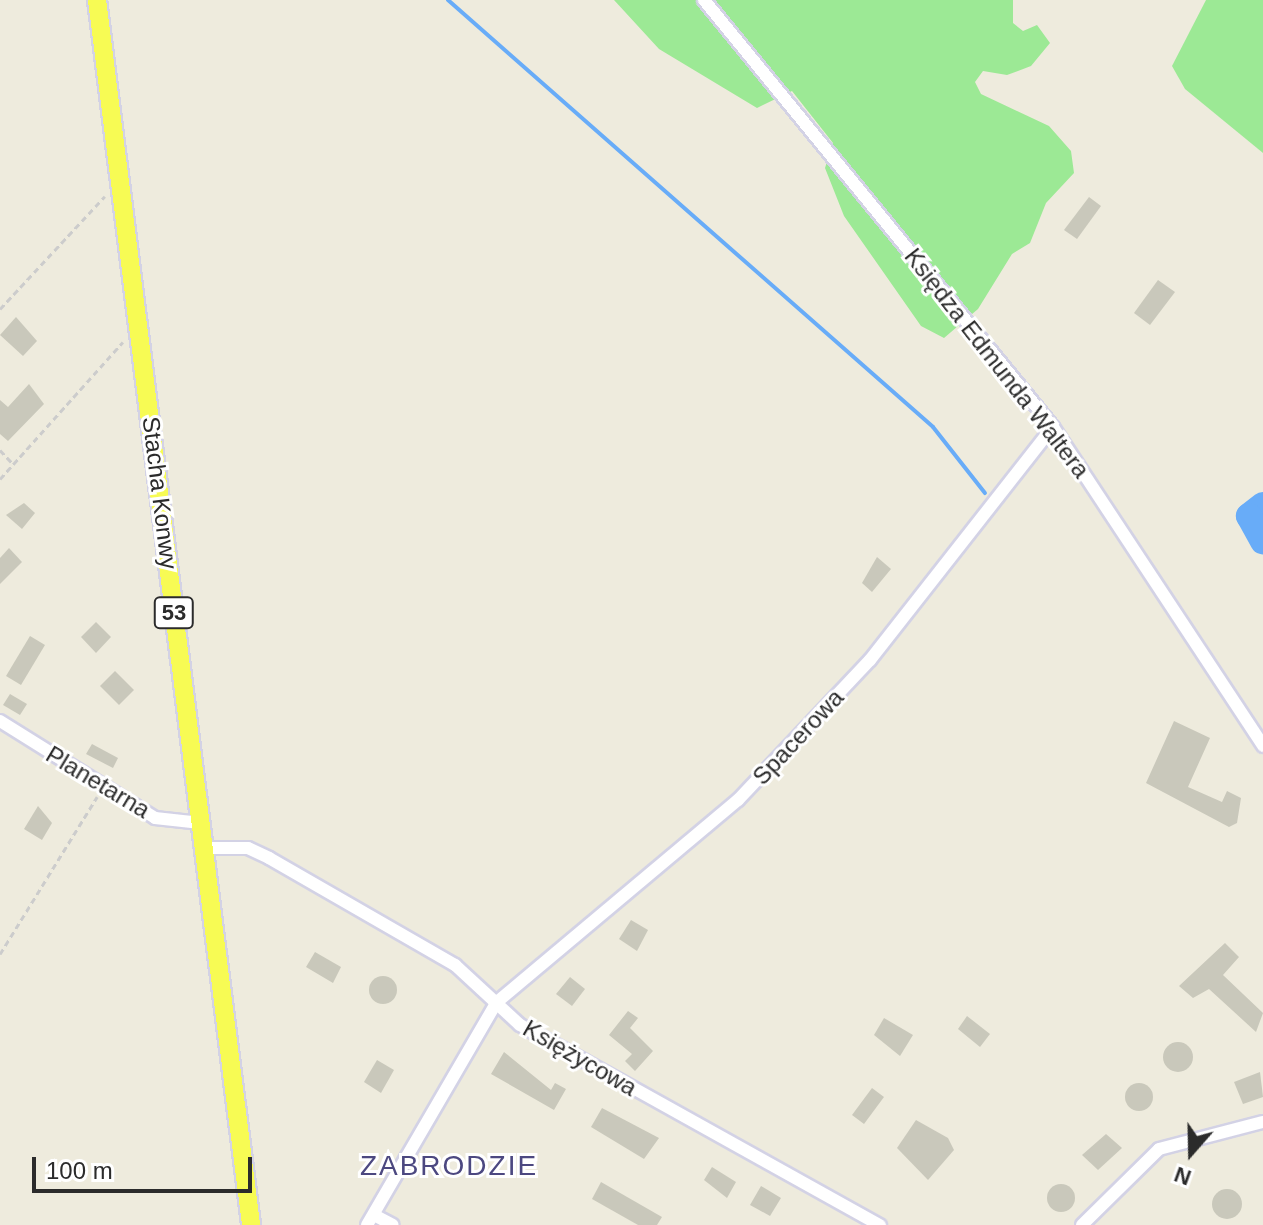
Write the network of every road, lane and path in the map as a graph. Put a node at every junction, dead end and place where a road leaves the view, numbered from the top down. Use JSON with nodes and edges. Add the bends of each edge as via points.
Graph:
{"nodes":[{"id":1,"x":97,"y":0,"type":"edge"},
{"id":2,"x":704,"y":0,"type":"edge"},
{"id":3,"x":121,"y":184,"type":"junction"},
{"id":4,"x":0,"y":309,"type":"edge"},
{"id":5,"x":139,"y":330,"type":"junction"},
{"id":6,"x":1053,"y":427,"type":"junction"},
{"id":7,"x":0,"y":450,"type":"edge"},
{"id":8,"x":13,"y":464,"type":"junction"},
{"id":9,"x":0,"y":479,"type":"edge"},
{"id":10,"x":0,"y":721,"type":"edge"},
{"id":11,"x":1263,"y":746,"type":"edge"},
{"id":12,"x":104,"y":787,"type":"junction"},
{"id":13,"x":201,"y":823,"type":"junction"},
{"id":14,"x":204,"y":848,"type":"junction"},
{"id":15,"x":0,"y":954,"type":"edge"},
{"id":16,"x":497,"y":1002,"type":"junction"},
{"id":17,"x":1263,"y":1122,"type":"edge"},
{"id":18,"x":371,"y":1220,"type":"edge"},
{"id":19,"x":251,"y":1225,"type":"edge"},
{"id":20,"x":393,"y":1225,"type":"edge"},
{"id":21,"x":880,"y":1225,"type":"edge"},
{"id":22,"x":1082,"y":1225,"type":"edge"}],
"edges":[{"from":1,"to":3,"type":"main road","name":"Stacha Konwy","number":"53"},
{"from":2,"to":6,"type":"street","name":"Księdza Edmunda Waltera"},
{"from":3,"to":4,"type":"path"},
{"from":3,"to":5,"type":"main road","name":"Stacha Konwy","number":"53"},
{"from":5,"to":8,"type":"path"},
{"from":5,"to":13,"type":"main road","name":"Stacha Konwy","number":"53"},
{"from":6,"to":11,"type":"street","name":"Księdza Edmunda Waltera"},
{"from":6,"to":16,"type":"street","name":"Spacerowa","via":[[870,660],[738,800]]},
{"from":7,"to":8,"type":"path"},
{"from":8,"to":9,"type":"path"},
{"from":10,"to":12,"type":"street","name":"Planetarna"},
{"from":12,"to":13,"type":"street","name":"Planetarna","via":[[155,818]]},
{"from":12,"to":15,"type":"path"},
{"from":13,"to":14,"type":"main road","name":"Stacha Konwy","number":"53"},
{"from":14,"to":16,"type":"street","name":"Księżycowa","via":[[248,848],[269,858],[455,965]]},
{"from":14,"to":19,"type":"main road","name":"Stacha Konwy","number":"53"},
{"from":16,"to":18,"type":"street"},
{"from":16,"to":21,"type":"street","name":"Księżycowa","via":[[520,1025]]},
{"from":17,"to":22,"type":"street","via":[[1159,1149]]},
{"from":18,"to":20,"type":"street"}]}
